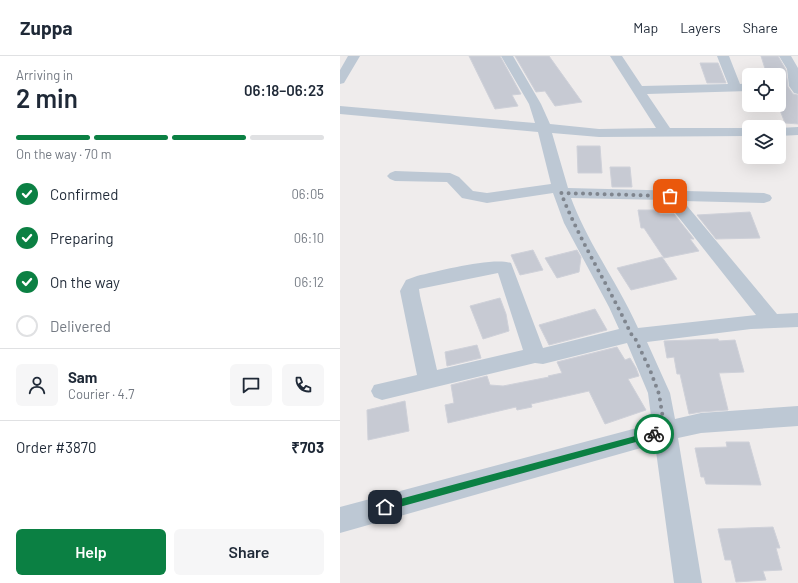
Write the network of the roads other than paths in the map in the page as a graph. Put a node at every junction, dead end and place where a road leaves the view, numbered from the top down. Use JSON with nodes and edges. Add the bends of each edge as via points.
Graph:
{"nodes":[{"id":1,"x":354,"y":56,"type":"edge"},
{"id":2,"x":507,"y":56,"type":"edge"},
{"id":3,"x":616,"y":56,"type":"edge"},
{"id":4,"x":723,"y":56,"type":"edge"},
{"id":5,"x":785,"y":56,"type":"edge"},
{"id":6,"x":340,"y":80,"type":"edge"},
{"id":7,"x":794,"y":87,"type":"edge"},
{"id":8,"x":736,"y":88,"type":"junction"},
{"id":9,"x":742,"y":88,"type":"edge"},
{"id":10,"x":638,"y":90,"type":"junction"},
{"id":11,"x":340,"y":110,"type":"edge"},
{"id":12,"x":544,"y":128,"type":"junction"},
{"id":13,"x":798,"y":131,"type":"edge"},
{"id":14,"x":665,"y":132,"type":"junction"},
{"id":15,"x":742,"y":132,"type":"edge"},
{"id":16,"x":786,"y":132,"type":"edge"},
{"id":17,"x":395,"y":176,"type":"dead end"},
{"id":18,"x":560,"y":190,"type":"junction"},
{"id":19,"x":670,"y":196,"type":"junction"},
{"id":20,"x":764,"y":198,"type":"dead end"},
{"id":21,"x":798,"y":320,"type":"edge"},
{"id":22,"x":772,"y":321,"type":"junction"},
{"id":23,"x":633,"y":335,"type":"junction"},
{"id":24,"x":535,"y":355,"type":"junction"},
{"id":25,"x":429,"y":381,"type":"junction"},
{"id":26,"x":382,"y":391,"type":"dead end"},
{"id":27,"x":798,"y":416,"type":"edge"},
{"id":28,"x":665,"y":431,"type":"junction"},
{"id":29,"x":340,"y":520,"type":"edge"},
{"id":30,"x":688,"y":583,"type":"edge"}],
"edges":[{"from":1,"to":6,"type":"street"},
{"from":2,"to":12,"type":"street","via":[[535,104]]},
{"from":3,"to":10,"type":"street"},
{"from":4,"to":8,"type":"street"},
{"from":5,"to":7,"type":"street","via":[[793,69]]},
{"from":8,"to":9,"type":"street"},
{"from":8,"to":10,"type":"street"},
{"from":10,"to":14,"type":"street"},
{"from":11,"to":12,"type":"street"},
{"from":12,"to":14,"type":"street","via":[[599,133]]},
{"from":12,"to":18,"type":"street"},
{"from":13,"to":16,"type":"street"},
{"from":14,"to":15,"type":"street"},
{"from":17,"to":18,"type":"street","via":[[450,178],[468,195],[487,198]]},
{"from":18,"to":19,"type":"street"},
{"from":18,"to":23,"type":"street","via":[[572,223]]},
{"from":19,"to":20,"type":"street"},
{"from":19,"to":22,"type":"street"},
{"from":21,"to":22,"type":"street"},
{"from":22,"to":23,"type":"street"},
{"from":23,"to":24,"type":"street","via":[[543,356]]},
{"from":23,"to":28,"type":"street","via":[[659,394]]},
{"from":24,"to":25,"type":"street"},
{"from":24,"to":25,"type":"street","via":[[505,267],[417,282],[411,284],[409,289]]},
{"from":25,"to":26,"type":"street"},
{"from":27,"to":28,"type":"street","via":[[701,423]]},
{"from":28,"to":29,"type":"street"},
{"from":28,"to":30,"type":"street"}]}
